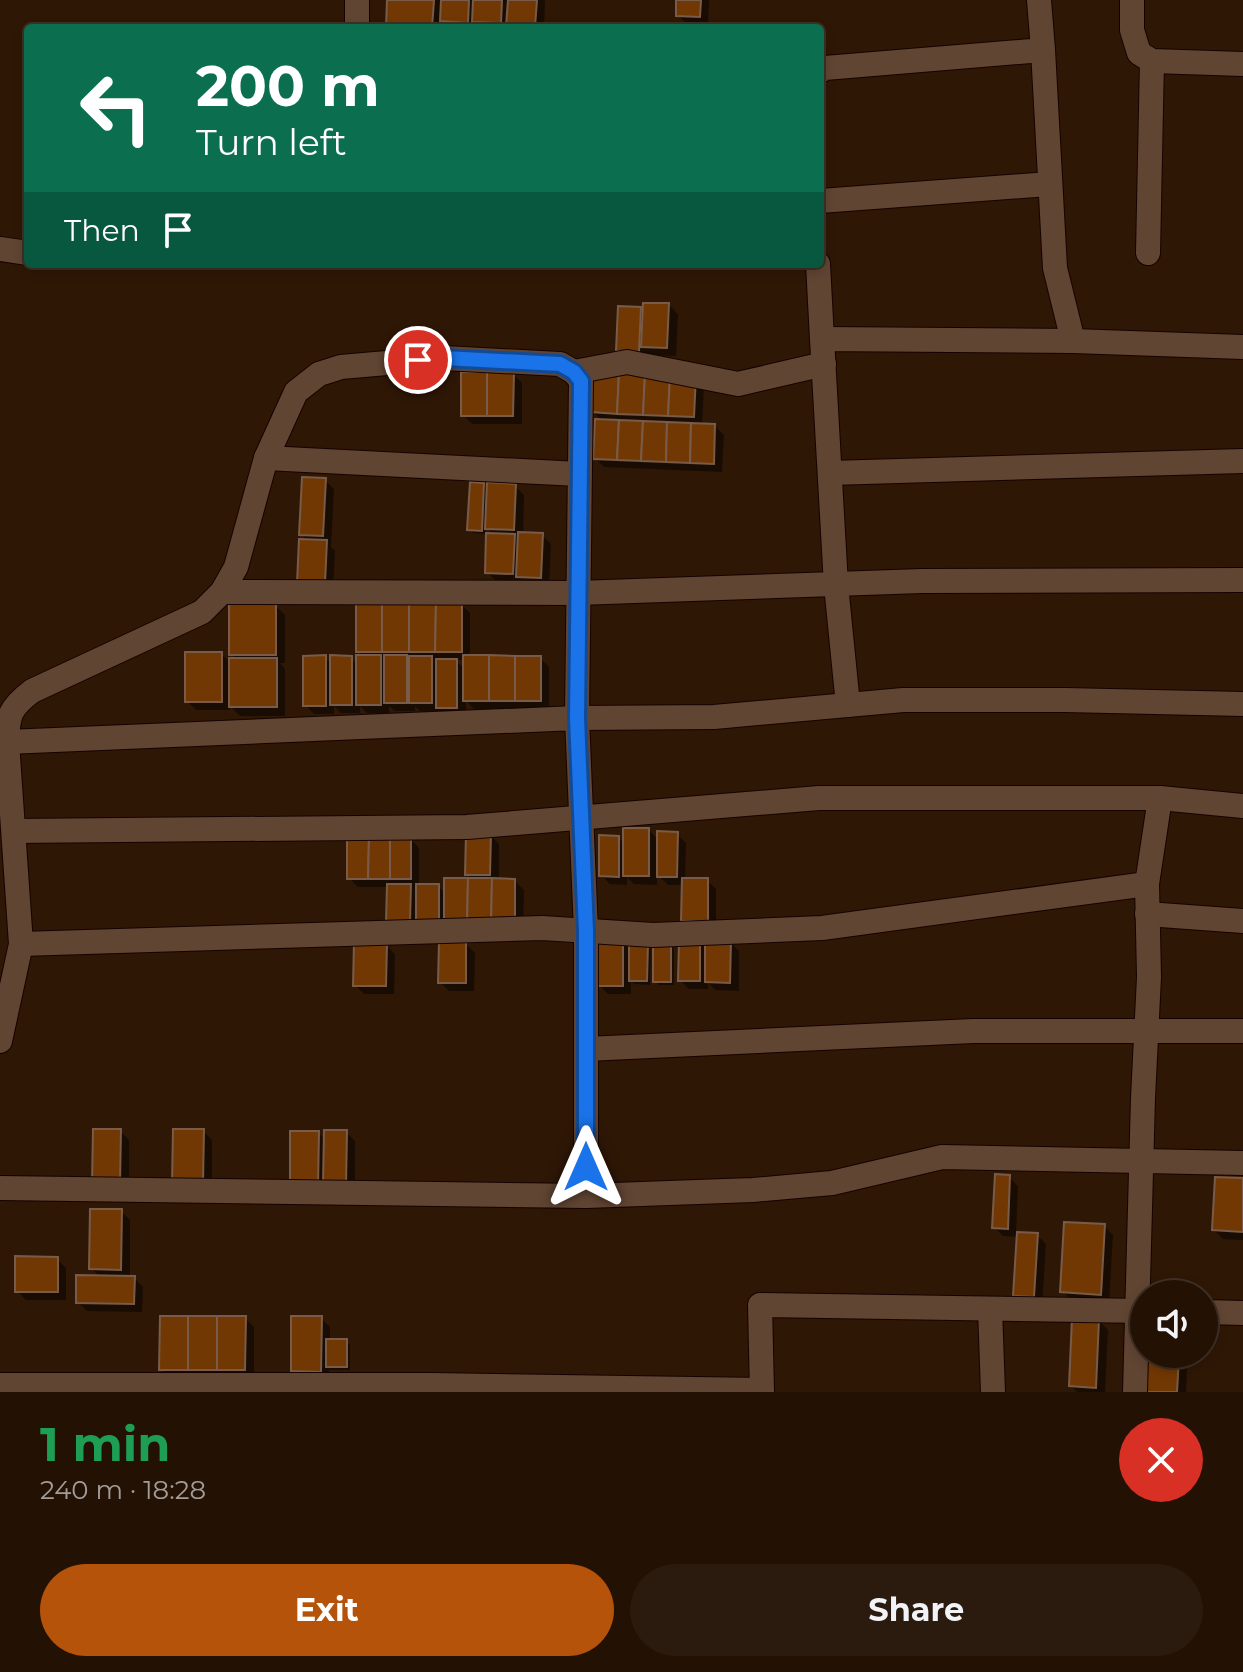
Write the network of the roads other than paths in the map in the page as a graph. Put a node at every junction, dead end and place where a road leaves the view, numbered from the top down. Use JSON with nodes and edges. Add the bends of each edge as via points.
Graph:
{"nodes":[{"id":1,"x":357,"y":0,"type":"edge"},
{"id":2,"x":1039,"y":0,"type":"edge"},
{"id":3,"x":1132,"y":0,"type":"edge"},
{"id":4,"x":357,"y":24,"type":"edge"},
{"id":5,"x":1043,"y":50,"type":"junction"},
{"id":6,"x":1152,"y":61,"type":"junction"},
{"id":7,"x":1243,"y":64,"type":"edge"},
{"id":8,"x":824,"y":69,"type":"edge"},
{"id":9,"x":1049,"y":184,"type":"junction"},
{"id":10,"x":824,"y":201,"type":"edge"},
{"id":11,"x":0,"y":249,"type":"edge"},
{"id":12,"x":24,"y":252,"type":"edge"},
{"id":13,"x":1148,"y":253,"type":"dead end"},
{"id":14,"x":818,"y":268,"type":"edge"},
{"id":15,"x":822,"y":339,"type":"junction"},
{"id":16,"x":1073,"y":341,"type":"junction"},
{"id":17,"x":1243,"y":347,"type":"edge"},
{"id":18,"x":824,"y":364,"type":"junction"},
{"id":19,"x":574,"y":372,"type":"junction"},
{"id":20,"x":266,"y":458,"type":"junction"},
{"id":21,"x":1243,"y":461,"type":"edge"},
{"id":22,"x":830,"y":473,"type":"junction"},
{"id":23,"x":579,"y":474,"type":"junction"},
{"id":24,"x":1243,"y":580,"type":"edge"},
{"id":25,"x":836,"y":585,"type":"junction"},
{"id":26,"x":222,"y":592,"type":"junction"},
{"id":27,"x":577,"y":593,"type":"junction"},
{"id":28,"x":1243,"y":704,"type":"edge"},
{"id":29,"x":848,"y":705,"type":"junction"},
{"id":30,"x":577,"y":718,"type":"junction"},
{"id":31,"x":3,"y":742,"type":"edge"},
{"id":32,"x":1160,"y":798,"type":"junction"},
{"id":33,"x":1243,"y":806,"type":"edge"},
{"id":34,"x":581,"y":818,"type":"junction"},
{"id":35,"x":14,"y":831,"type":"junction"},
{"id":36,"x":1147,"y":884,"type":"junction"},
{"id":37,"x":1147,"y":914,"type":"junction"},
{"id":38,"x":1243,"y":921,"type":"edge"},
{"id":39,"x":586,"y":931,"type":"junction"},
{"id":40,"x":21,"y":944,"type":"junction"},
{"id":41,"x":1147,"y":1029,"type":"junction"},
{"id":42,"x":1243,"y":1031,"type":"edge"},
{"id":43,"x":0,"y":1041,"type":"edge"},
{"id":44,"x":586,"y":1049,"type":"junction"},
{"id":45,"x":1141,"y":1162,"type":"junction"},
{"id":46,"x":1243,"y":1163,"type":"edge"},
{"id":47,"x":0,"y":1188,"type":"edge"},
{"id":48,"x":586,"y":1196,"type":"junction"},
{"id":49,"x":1140,"y":1280,"type":"edge"},
{"id":50,"x":990,"y":1309,"type":"junction"},
{"id":51,"x":1130,"y":1311,"type":"edge"},
{"id":52,"x":1218,"y":1312,"type":"edge"},
{"id":53,"x":1243,"y":1313,"type":"edge"},
{"id":54,"x":1136,"y":1368,"type":"edge"},
{"id":55,"x":0,"y":1385,"type":"edge"},
{"id":56,"x":762,"y":1391,"type":"edge"},
{"id":57,"x":993,"y":1392,"type":"edge"},
{"id":58,"x":1135,"y":1392,"type":"edge"}],
"edges":[{"from":1,"to":4,"type":"street"},
{"from":2,"to":5,"type":"street"},
{"from":3,"to":6,"type":"street","via":[[1135,41],[1139,53]]},
{"from":5,"to":8,"type":"street"},
{"from":5,"to":9,"type":"street"},
{"from":6,"to":7,"type":"street"},
{"from":6,"to":13,"type":"street"},
{"from":9,"to":10,"type":"street"},
{"from":9,"to":16,"type":"street","via":[[1055,268]]},
{"from":11,"to":12,"type":"street"},
{"from":14,"to":15,"type":"street"},
{"from":15,"to":16,"type":"street"},
{"from":15,"to":18,"type":"street"},
{"from":16,"to":17,"type":"street"},
{"from":18,"to":19,"type":"street","via":[[738,384],[627,362]]},
{"from":18,"to":22,"type":"street"},
{"from":19,"to":20,"type":"street","via":[[560,364],[444,358],[341,367],[319,374],[296,392]]},
{"from":19,"to":23,"type":"street","via":[[581,381]]},
{"from":20,"to":23,"type":"street"},
{"from":20,"to":26,"type":"street","via":[[236,567]]},
{"from":21,"to":22,"type":"street"},
{"from":22,"to":25,"type":"street"},
{"from":23,"to":27,"type":"street"},
{"from":24,"to":25,"type":"street"},
{"from":25,"to":27,"type":"street"},
{"from":25,"to":29,"type":"street"},
{"from":26,"to":27,"type":"street"},
{"from":26,"to":31,"type":"street","via":[[202,612],[32,691],[8,715]]},
{"from":27,"to":30,"type":"street"},
{"from":28,"to":29,"type":"street","via":[[903,700]]},
{"from":29,"to":30,"type":"street","via":[[714,717]]},
{"from":30,"to":31,"type":"street"},
{"from":30,"to":34,"type":"street"},
{"from":31,"to":35,"type":"street"},
{"from":32,"to":33,"type":"street"},
{"from":32,"to":34,"type":"street","via":[[819,798]]},
{"from":32,"to":36,"type":"street"},
{"from":34,"to":35,"type":"street","via":[[467,827]]},
{"from":34,"to":39,"type":"street"},
{"from":35,"to":40,"type":"street"},
{"from":36,"to":37,"type":"street"},
{"from":36,"to":39,"type":"street","via":[[822,928],[653,935]]},
{"from":37,"to":38,"type":"street"},
{"from":37,"to":41,"type":"street"},
{"from":39,"to":40,"type":"street","via":[[542,928]]},
{"from":39,"to":44,"type":"street"},
{"from":40,"to":43,"type":"street"},
{"from":41,"to":42,"type":"street"},
{"from":41,"to":44,"type":"street","via":[[973,1031]]},
{"from":41,"to":45,"type":"street"},
{"from":44,"to":48,"type":"street"},
{"from":45,"to":46,"type":"street"},
{"from":45,"to":48,"type":"street","via":[[942,1157],[832,1183]]},
{"from":45,"to":49,"type":"street"},
{"from":47,"to":48,"type":"street"},
{"from":50,"to":51,"type":"street"},
{"from":50,"to":56,"type":"street","via":[[760,1305]]},
{"from":50,"to":57,"type":"street"},
{"from":52,"to":53,"type":"street"},
{"from":54,"to":58,"type":"street"},
{"from":55,"to":56,"type":"street"}]}
